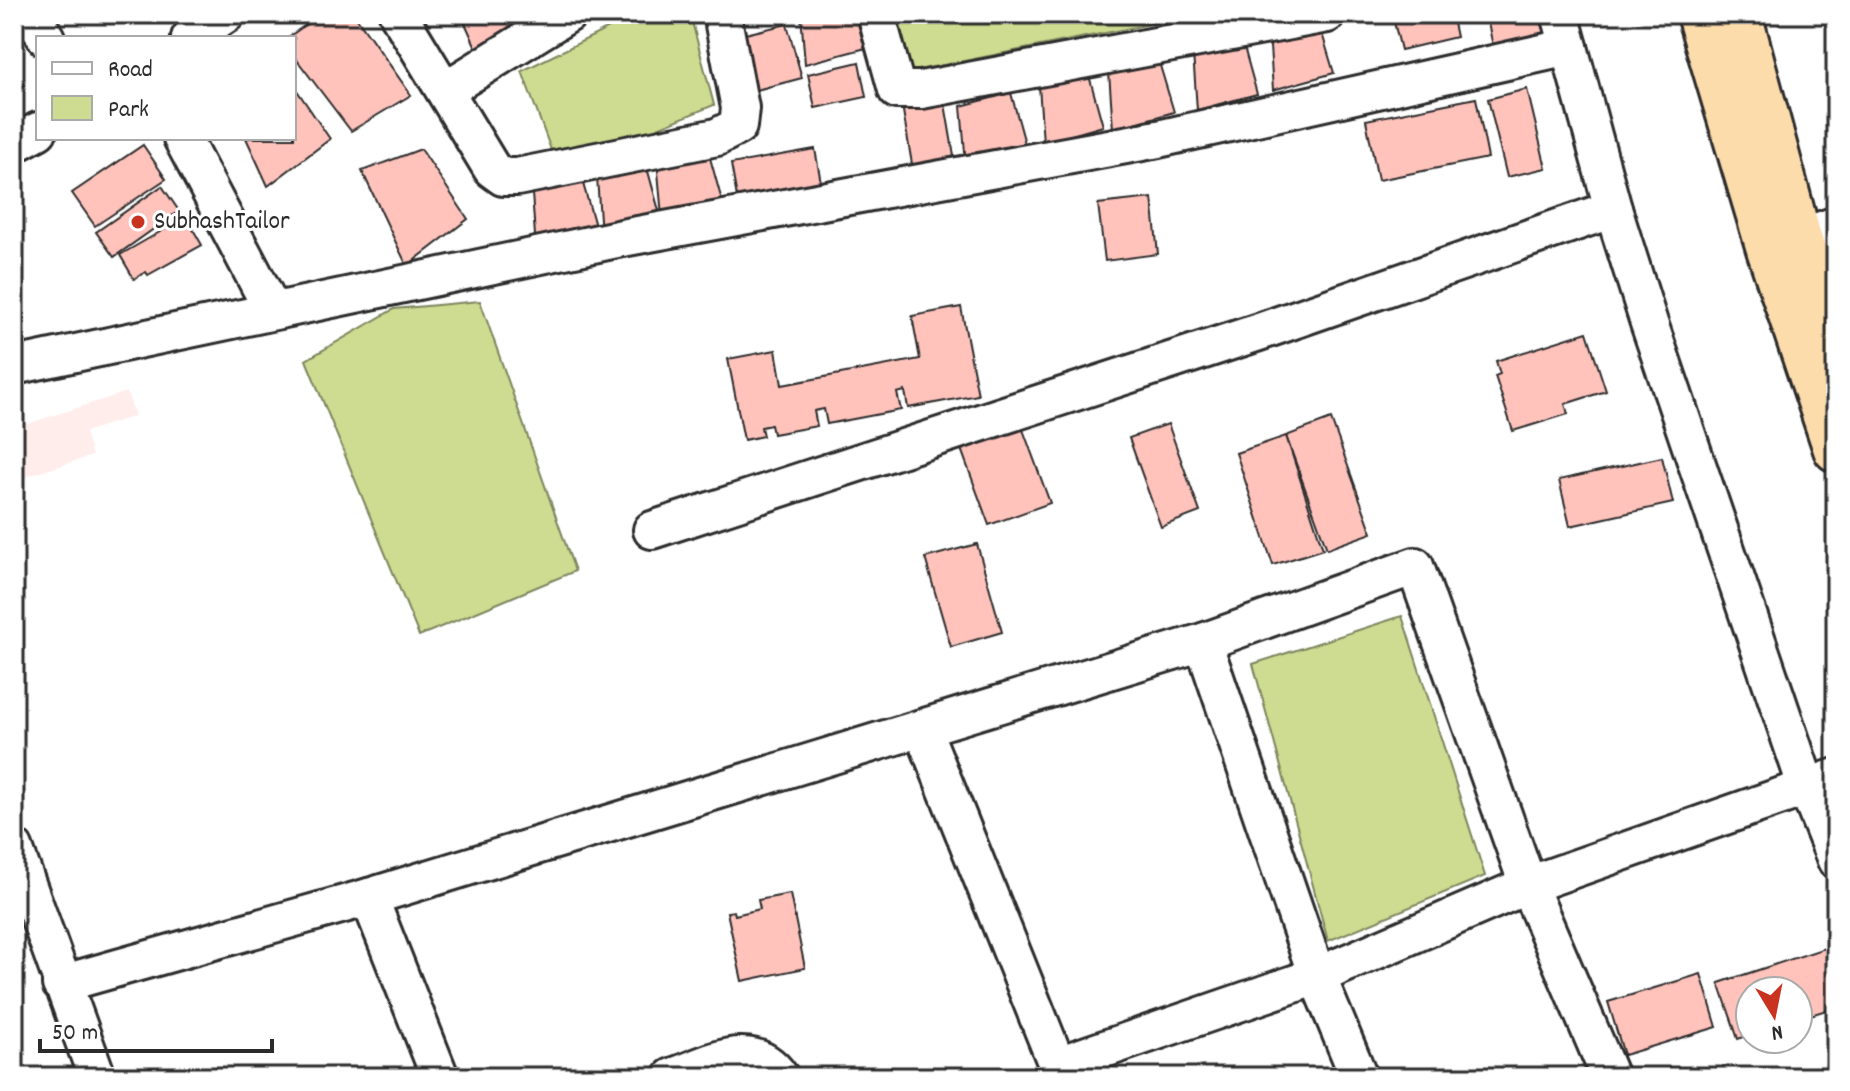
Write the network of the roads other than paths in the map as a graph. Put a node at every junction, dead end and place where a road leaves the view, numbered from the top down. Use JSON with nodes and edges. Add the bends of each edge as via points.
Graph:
{"nodes":[{"id":1,"x":32,"y":14,"type":"edge"},
{"id":2,"x":226,"y":14,"type":"edge"},
{"id":3,"x":398,"y":14,"type":"edge"},
{"id":4,"x":568,"y":14,"type":"edge"},
{"id":5,"x":722,"y":14,"type":"edge"},
{"id":6,"x":876,"y":14,"type":"edge"},
{"id":7,"x":1327,"y":14,"type":"edge"},
{"id":8,"x":1699,"y":14,"type":"edge"},
{"id":9,"x":1739,"y":14,"type":"edge"},
{"id":10,"x":1564,"y":31,"type":"edge"},
{"id":11,"x":45,"y":36,"type":"edge"},
{"id":12,"x":193,"y":36,"type":"edge"},
{"id":13,"x":445,"y":90,"type":"junction"},
{"id":14,"x":36,"y":132,"type":"edge"},
{"id":15,"x":183,"y":140,"type":"edge"},
{"id":16,"x":14,"y":144,"type":"edge"},
{"id":17,"x":1613,"y":209,"type":"junction"},
{"id":18,"x":1801,"y":238,"type":"edge"},
{"id":19,"x":273,"y":311,"type":"junction"},
{"id":20,"x":1836,"y":340,"type":"edge"},
{"id":21,"x":14,"y":366,"type":"edge"},
{"id":22,"x":1836,"y":449,"type":"edge"},
{"id":23,"x":652,"y":530,"type":"dead end"},
{"id":24,"x":1203,"y":642,"type":"junction"},
{"id":25,"x":922,"y":728,"type":"junction"},
{"id":26,"x":1821,"y":783,"type":"edge"},
{"id":27,"x":14,"y":848,"type":"edge"},
{"id":28,"x":1836,"y":860,"type":"edge"},
{"id":29,"x":1528,"y":885,"type":"junction"},
{"id":30,"x":369,"y":897,"type":"junction"},
{"id":31,"x":1317,"y":976,"type":"junction"},
{"id":32,"x":61,"y":984,"type":"junction"},
{"id":33,"x":1060,"y":1071,"type":"edge"},
{"id":34,"x":97,"y":1077,"type":"edge"},
{"id":35,"x":440,"y":1077,"type":"edge"},
{"id":36,"x":672,"y":1077,"type":"edge"},
{"id":37,"x":780,"y":1077,"type":"edge"},
{"id":38,"x":1359,"y":1077,"type":"edge"},
{"id":39,"x":1610,"y":1077,"type":"edge"}],
"edges":[{"from":1,"to":11,"type":"street"},
{"from":2,"to":12,"type":"street"},
{"from":3,"to":13,"type":"street"},
{"from":4,"to":13,"type":"street"},
{"from":5,"to":13,"type":"street","via":[[740,108],[738,126],[717,137],[503,177],[492,169]]},
{"from":6,"to":7,"type":"street","via":[[897,90],[921,90]]},
{"from":8,"to":18,"type":"highway"},
{"from":9,"to":18,"type":"highway"},
{"from":10,"to":17,"type":"street"},
{"from":10,"to":19,"type":"street","via":[[1158,139],[653,232]]},
{"from":14,"to":16,"type":"street"},
{"from":15,"to":19,"type":"street"},
{"from":17,"to":23,"type":"street","via":[[1259,332]]},
{"from":17,"to":26,"type":"street"},
{"from":18,"to":20,"type":"highway"},
{"from":18,"to":22,"type":"highway"},
{"from":19,"to":21,"type":"street"},
{"from":24,"to":25,"type":"street"},
{"from":24,"to":29,"type":"street","via":[[1415,566]]},
{"from":24,"to":31,"type":"street"},
{"from":25,"to":30,"type":"street"},
{"from":25,"to":33,"type":"street"},
{"from":26,"to":28,"type":"street"},
{"from":26,"to":29,"type":"street"},
{"from":27,"to":32,"type":"street"},
{"from":29,"to":31,"type":"street"},
{"from":29,"to":39,"type":"street"},
{"from":30,"to":32,"type":"street"},
{"from":30,"to":35,"type":"street"},
{"from":31,"to":33,"type":"street"},
{"from":31,"to":38,"type":"street"},
{"from":32,"to":34,"type":"street"},
{"from":36,"to":37,"type":"street","via":[[751,1054],[770,1062]]}]}
